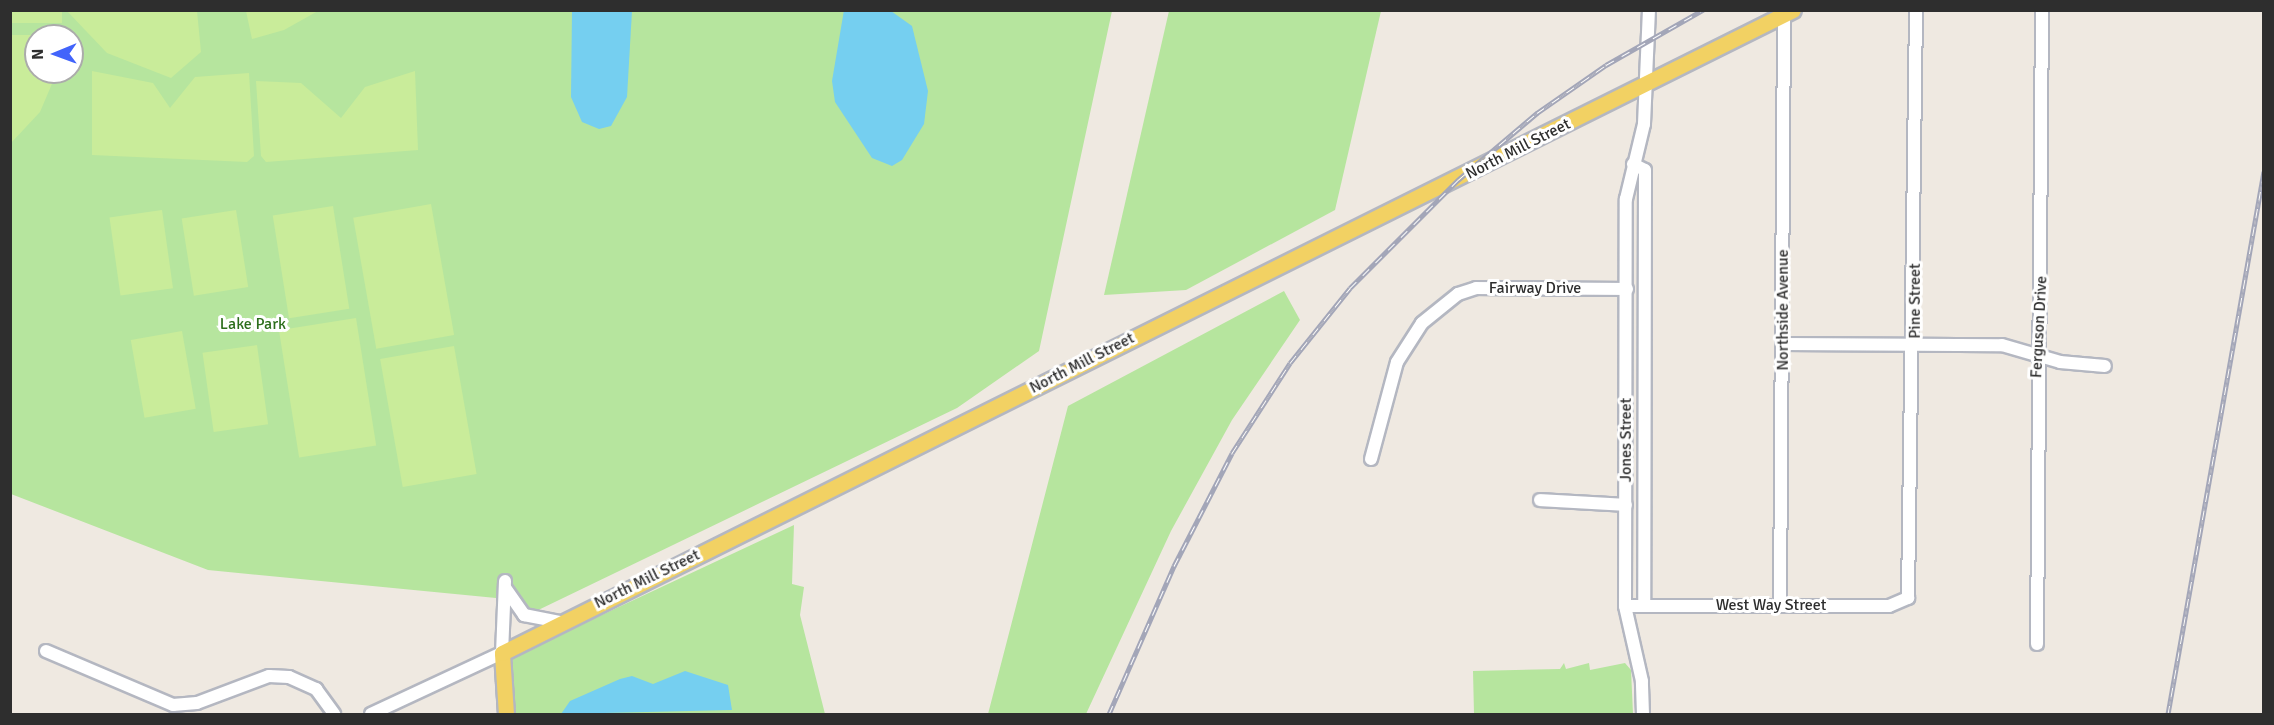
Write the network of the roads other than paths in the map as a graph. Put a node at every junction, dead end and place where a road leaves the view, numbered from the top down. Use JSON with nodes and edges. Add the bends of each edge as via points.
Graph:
{"nodes":[{"id":1,"x":1649,"y":10,"type":"edge"},
{"id":2,"x":1916,"y":10,"type":"edge"},
{"id":3,"x":2042,"y":10,"type":"edge"},
{"id":4,"x":1789,"y":13,"type":"edge"},
{"id":5,"x":1646,"y":84,"type":"junction"},
{"id":6,"x":1633,"y":164,"type":"junction"},
{"id":7,"x":1627,"y":289,"type":"junction"},
{"id":8,"x":1783,"y":344,"type":"junction"},
{"id":9,"x":1914,"y":345,"type":"junction"},
{"id":10,"x":2036,"y":354,"type":"junction"},
{"id":11,"x":2105,"y":366,"type":"dead end"},
{"id":12,"x":1371,"y":459,"type":"dead end"},
{"id":13,"x":1540,"y":500,"type":"dead end"},
{"id":14,"x":1626,"y":506,"type":"junction"},
{"id":15,"x":1911,"y":592,"type":"joint"},
{"id":16,"x":1780,"y":604,"type":"junction"},
{"id":17,"x":1625,"y":606,"type":"junction"},
{"id":18,"x":1644,"y":606,"type":"junction"},
{"id":19,"x":559,"y":622,"type":"junction"},
{"id":20,"x":2037,"y":644,"type":"dead end"},
{"id":21,"x":46,"y":651,"type":"dead end"},
{"id":22,"x":502,"y":653,"type":"junction"},
{"id":23,"x":334,"y":714,"type":"edge"},
{"id":24,"x":371,"y":714,"type":"edge"},
{"id":25,"x":506,"y":714,"type":"edge"},
{"id":26,"x":1643,"y":714,"type":"edge"}],
"edges":[{"from":1,"to":5,"type":"street","name":"Jones Street"},
{"from":2,"to":9,"type":"street","name":"Pine Street"},
{"from":3,"to":10,"type":"street","name":"Ferguson Drive","via":[[2042,309]]},
{"from":4,"to":5,"type":"main road","name":"North Mill Street"},
{"from":4,"to":8,"type":"street","name":"Northside Avenue"},
{"from":5,"to":6,"type":"street","name":"Jones Street"},
{"from":5,"to":19,"type":"main road","name":"North Mill Street"},
{"from":6,"to":7,"type":"street","name":"Jones Street","via":[[1627,192]]},
{"from":6,"to":18,"type":"street","name":"Jones Street","via":[[1645,170]]},
{"from":7,"to":12,"type":"street","name":"Fairway Drive","via":[[1476,288],[1458,294],[1422,323],[1397,362]]},
{"from":7,"to":14,"type":"street","name":"Jones Street"},
{"from":8,"to":9,"type":"street"},
{"from":8,"to":16,"type":"street","name":"Northside Avenue"},
{"from":9,"to":10,"type":"street","via":[[2002,345]]},
{"from":9,"to":15,"type":"street","name":"Pine Street"},
{"from":10,"to":11,"type":"street"},
{"from":10,"to":20,"type":"street","name":"Ferguson Drive"},
{"from":13,"to":14,"type":"street"},
{"from":14,"to":17,"type":"street","name":"Jones Street"},
{"from":15,"to":16,"type":"street","name":"West Way Street","via":[[1900,605]]},
{"from":16,"to":18,"type":"street","name":"West Way Street"},
{"from":17,"to":18,"type":"street","name":"West Way Street"},
{"from":17,"to":26,"type":"street","name":"Jones Street","via":[[1642,681]]},
{"from":19,"to":22,"type":"main road","name":"North Mill Street"},
{"from":19,"to":22,"type":"street","via":[[524,615],[505,584]]},
{"from":21,"to":23,"type":"street","via":[[173,705],[197,703],[269,676],[289,677],[316,689]]},
{"from":22,"to":24,"type":"street","name":"North Mill Street"},
{"from":22,"to":25,"type":"main road"}]}
